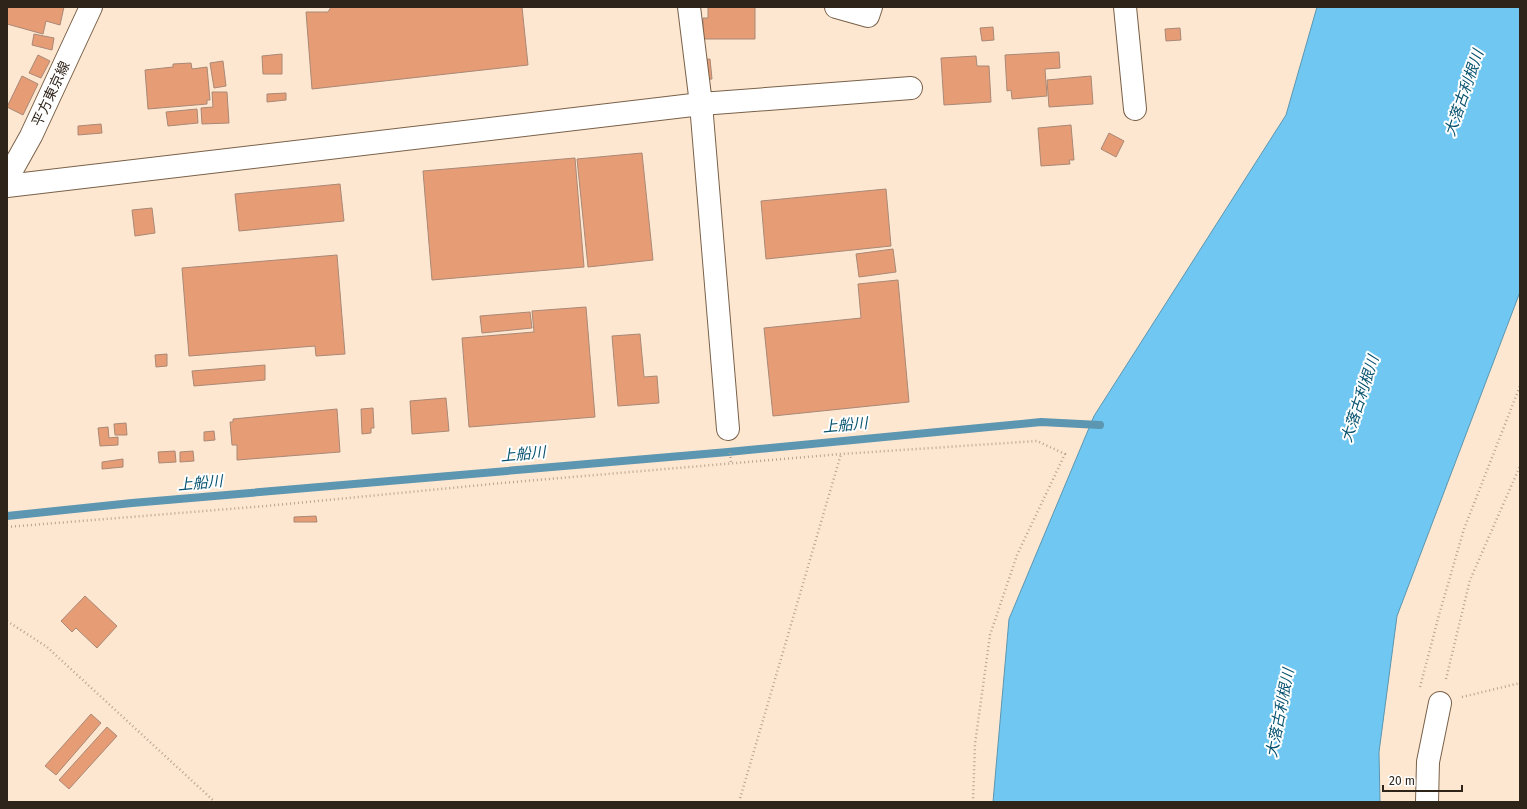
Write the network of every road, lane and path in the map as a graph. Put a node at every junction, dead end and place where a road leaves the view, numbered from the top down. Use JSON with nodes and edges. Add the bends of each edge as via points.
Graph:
{"nodes":[{"id":1,"x":91,"y":7,"type":"edge"},
{"id":2,"x":689,"y":7,"type":"edge"},
{"id":3,"x":836,"y":7,"type":"edge"},
{"id":4,"x":871,"y":7,"type":"edge"},
{"id":5,"x":1125,"y":7,"type":"edge"},
{"id":6,"x":911,"y":88,"type":"dead end"},
{"id":7,"x":702,"y":104,"type":"junction"},
{"id":8,"x":1135,"y":109,"type":"dead end"},
{"id":9,"x":7,"y":179,"type":"edge"},
{"id":10,"x":7,"y":186,"type":"edge"},
{"id":11,"x":1520,"y":386,"type":"edge"},
{"id":12,"x":728,"y":429,"type":"dead end"},
{"id":13,"x":841,"y":454,"type":"junction"},
{"id":14,"x":1520,"y":466,"type":"edge"},
{"id":15,"x":7,"y":527,"type":"edge"},
{"id":16,"x":1439,"y":615,"type":"dead end"},
{"id":17,"x":7,"y":621,"type":"edge"},
{"id":18,"x":1520,"y":684,"type":"edge"},
{"id":19,"x":1440,"y":703,"type":"junction"},
{"id":20,"x":215,"y":802,"type":"edge"},
{"id":21,"x":739,"y":802,"type":"edge"},
{"id":22,"x":973,"y":802,"type":"edge"},
{"id":23,"x":1427,"y":802,"type":"edge"}],
"edges":[{"from":1,"to":9,"type":"street","name":"平方東京線","via":[[31,136]]},
{"from":2,"to":7,"type":"street"},
{"from":3,"to":4,"type":"street","via":[[868,16]]},
{"from":5,"to":8,"type":"street"},
{"from":6,"to":7,"type":"street"},
{"from":7,"to":10,"type":"street"},
{"from":7,"to":12,"type":"street"},
{"from":11,"to":16,"type":"path","via":[[1464,529]]},
{"from":13,"to":15,"type":"path"},
{"from":13,"to":21,"type":"path"},
{"from":13,"to":22,"type":"path","via":[[1037,441],[1065,454],[1017,555],[990,635],[975,744]]},
{"from":14,"to":19,"type":"path","via":[[1470,580]]},
{"from":17,"to":20,"type":"path","via":[[47,647]]},
{"from":18,"to":19,"type":"path"},
{"from":19,"to":23,"type":"street","via":[[1428,762]]}]}
